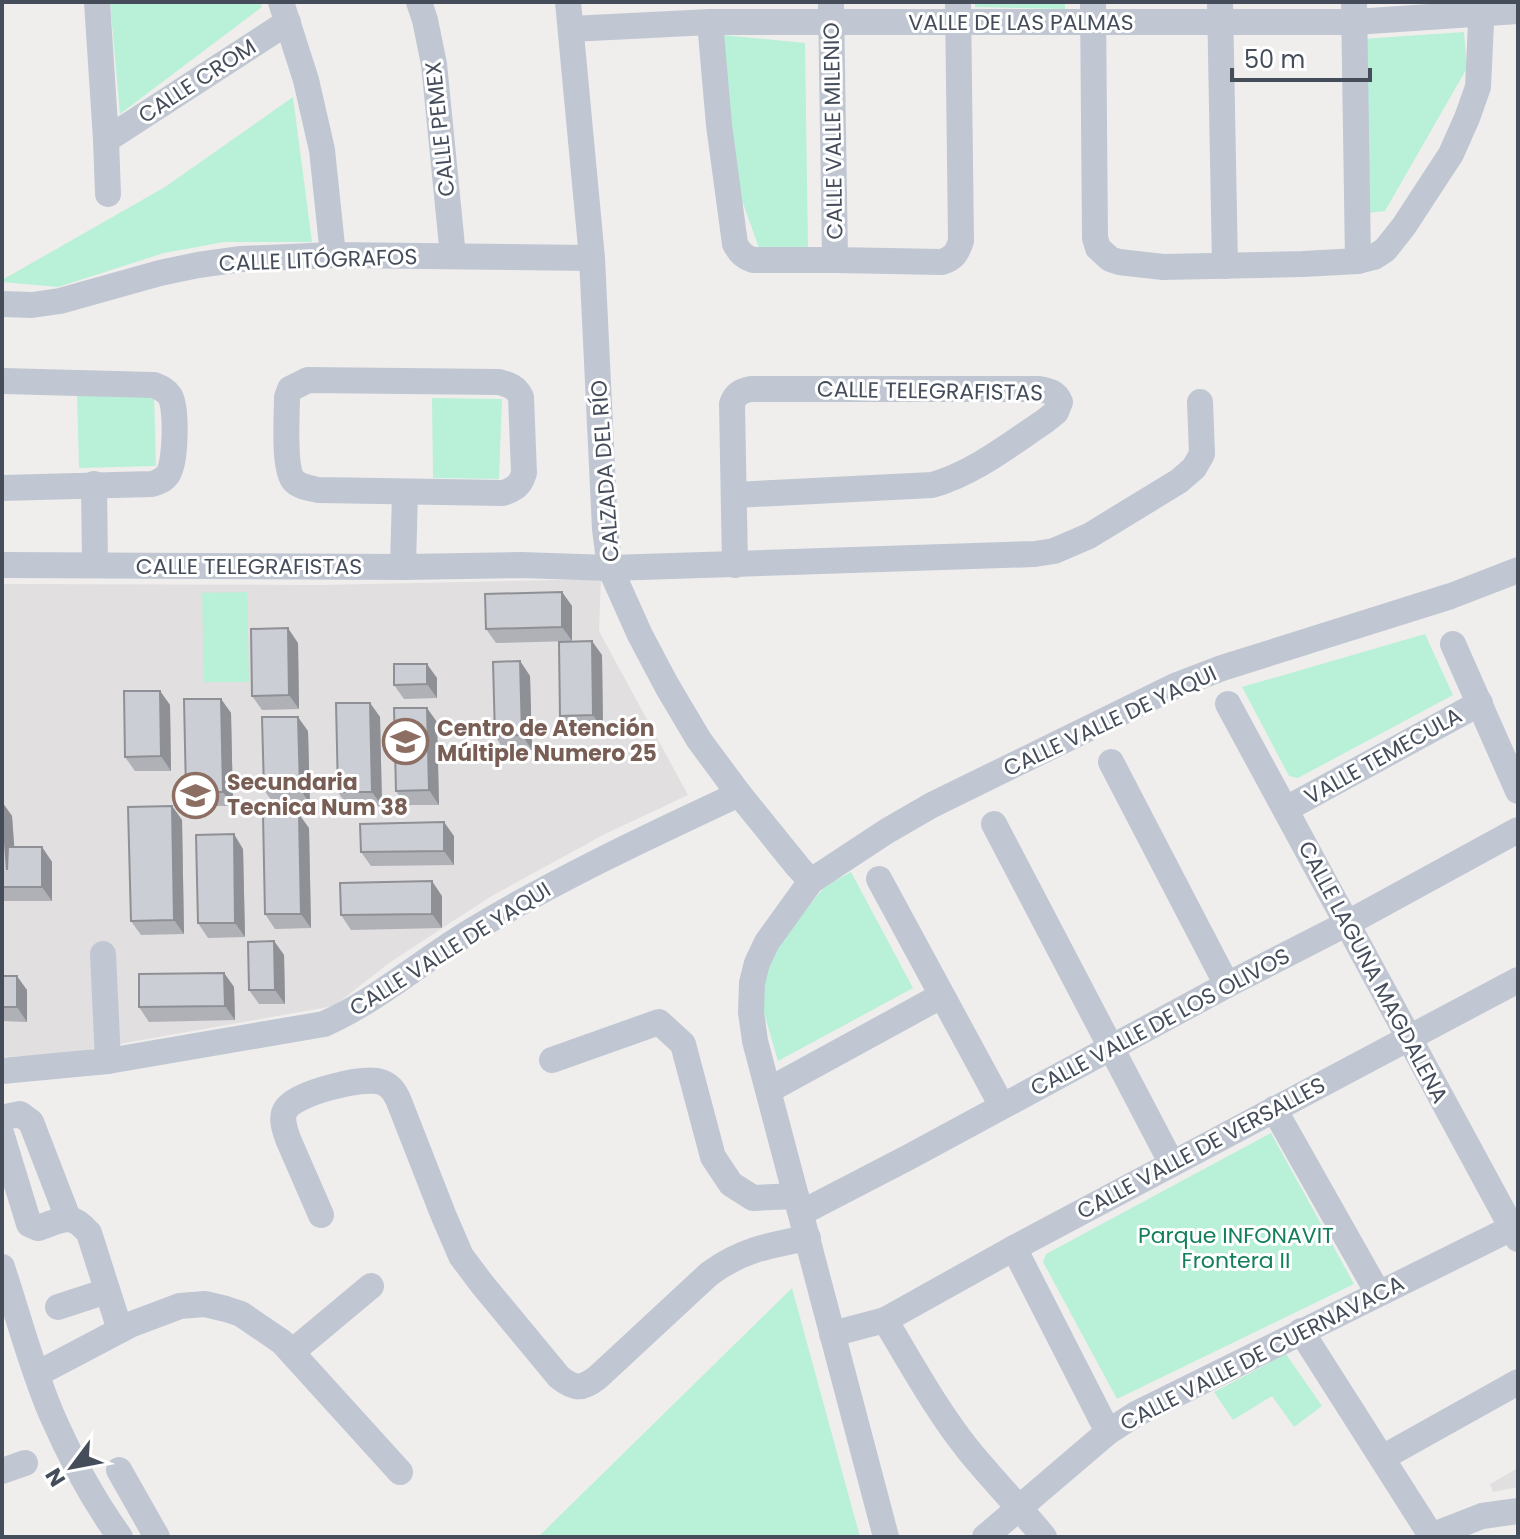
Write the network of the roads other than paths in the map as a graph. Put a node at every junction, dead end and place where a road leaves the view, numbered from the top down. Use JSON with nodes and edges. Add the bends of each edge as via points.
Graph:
{"nodes":[{"id":1,"x":97,"y":2,"type":"edge"},
{"id":2,"x":419,"y":2,"type":"edge"},
{"id":3,"x":568,"y":2,"type":"edge"},
{"id":4,"x":1482,"y":7,"type":"edge"},
{"id":5,"x":1518,"y":11,"type":"edge"},
{"id":6,"x":285,"y":12,"type":"edge"},
{"id":7,"x":958,"y":12,"type":"edge"},
{"id":8,"x":1093,"y":12,"type":"edge"},
{"id":9,"x":1220,"y":12,"type":"edge"},
{"id":10,"x":1354,"y":12,"type":"edge"},
{"id":11,"x":831,"y":13,"type":"edge"},
{"id":12,"x":710,"y":22,"type":"junction"},
{"id":13,"x":571,"y":29,"type":"junction"},
{"id":14,"x":106,"y":140,"type":"junction"},
{"id":15,"x":108,"y":194,"type":"dead end"},
{"id":16,"x":333,"y":255,"type":"junction"},
{"id":17,"x":453,"y":256,"type":"junction"},
{"id":18,"x":592,"y":258,"type":"junction"},
{"id":19,"x":835,"y":260,"type":"junction"},
{"id":20,"x":1358,"y":261,"type":"junction"},
{"id":21,"x":1225,"y":266,"type":"junction"},
{"id":22,"x":2,"y":304,"type":"edge"},
{"id":23,"x":2,"y":381,"type":"edge"},
{"id":24,"x":1200,"y":402,"type":"dead end"},
{"id":25,"x":94,"y":484,"type":"junction"},
{"id":26,"x":2,"y":488,"type":"edge"},
{"id":27,"x":405,"y":492,"type":"junction"},
{"id":28,"x":735,"y":495,"type":"junction"},
{"id":29,"x":2,"y":565,"type":"edge"},
{"id":30,"x":95,"y":565,"type":"junction"},
{"id":31,"x":735,"y":565,"type":"junction"},
{"id":32,"x":403,"y":567,"type":"junction"},
{"id":33,"x":610,"y":568,"type":"junction"},
{"id":34,"x":1518,"y":570,"type":"edge"},
{"id":35,"x":1453,"y":644,"type":"dead end"},
{"id":36,"x":1480,"y":703,"type":"junction"},
{"id":37,"x":1228,"y":704,"type":"dead end"},
{"id":38,"x":1111,"y":762,"type":"dead end"},
{"id":39,"x":1518,"y":791,"type":"edge"},
{"id":40,"x":739,"y":794,"type":"junction"},
{"id":41,"x":1286,"y":809,"type":"junction"},
{"id":42,"x":994,"y":824,"type":"dead end"},
{"id":43,"x":1518,"y":830,"type":"edge"},
{"id":44,"x":879,"y":879,"type":"dead end"},
{"id":45,"x":811,"y":881,"type":"junction"},
{"id":46,"x":1346,"y":924,"type":"junction"},
{"id":47,"x":103,"y":954,"type":"dead end"},
{"id":48,"x":1518,"y":980,"type":"edge"},
{"id":49,"x":1227,"y":985,"type":"junction"},
{"id":50,"x":941,"y":996,"type":"junction"},
{"id":51,"x":1408,"y":1037,"type":"junction"},
{"id":52,"x":1110,"y":1047,"type":"junction"},
{"id":53,"x":552,"y":1060,"type":"dead end"},
{"id":54,"x":108,"y":1061,"type":"junction"},
{"id":55,"x":2,"y":1071,"type":"edge"},
{"id":56,"x":769,"y":1090,"type":"junction"},
{"id":57,"x":1002,"y":1106,"type":"junction"},
{"id":58,"x":1274,"y":1109,"type":"junction"},
{"id":59,"x":2,"y":1120,"type":"edge"},
{"id":60,"x":2,"y":1136,"type":"edge"},
{"id":61,"x":1172,"y":1164,"type":"junction"},
{"id":62,"x":321,"y":1215,"type":"dead end"},
{"id":63,"x":802,"y":1216,"type":"junction"},
{"id":64,"x":68,"y":1218,"type":"junction"},
{"id":65,"x":1516,"y":1231,"type":"edge"},
{"id":66,"x":1014,"y":1248,"type":"junction"},
{"id":67,"x":2,"y":1267,"type":"edge"},
{"id":68,"x":371,"y":1286,"type":"dead end"},
{"id":69,"x":107,"y":1291,"type":"junction"},
{"id":70,"x":1378,"y":1293,"type":"junction"},
{"id":71,"x":58,"y":1307,"type":"dead end"},
{"id":72,"x":885,"y":1320,"type":"junction"},
{"id":73,"x":120,"y":1330,"type":"junction"},
{"id":74,"x":1301,"y":1331,"type":"junction"},
{"id":75,"x":832,"y":1334,"type":"junction"},
{"id":76,"x":292,"y":1352,"type":"junction"},
{"id":77,"x":37,"y":1374,"type":"junction"},
{"id":78,"x":1518,"y":1382,"type":"edge"},
{"id":79,"x":1108,"y":1432,"type":"junction"},
{"id":80,"x":1382,"y":1458,"type":"junction"},
{"id":81,"x":119,"y":1470,"type":"dead end"},
{"id":82,"x":400,"y":1472,"type":"dead end"},
{"id":83,"x":134,"y":1498,"type":"junction"},
{"id":84,"x":1020,"y":1507,"type":"junction"},
{"id":85,"x":1518,"y":1511,"type":"edge"},
{"id":86,"x":104,"y":1515,"type":"junction"},
{"id":87,"x":1430,"y":1536,"type":"edge"},
{"id":88,"x":120,"y":1537,"type":"edge"},
{"id":89,"x":157,"y":1537,"type":"edge"},
{"id":90,"x":886,"y":1537,"type":"edge"},
{"id":91,"x":985,"y":1537,"type":"edge"},
{"id":92,"x":1044,"y":1537,"type":"edge"}],
"edges":[{"from":1,"to":14,"type":"street"},
{"from":2,"to":17,"type":"street","name":"CALLE PEMEX","via":[[434,64]]},
{"from":3,"to":13,"type":"street","name":"CALZADA DEL RÍO"},
{"from":4,"to":5,"type":"street","name":"VALLE DE LAS PALMAS"},
{"from":4,"to":10,"type":"street","name":"VALLE DE LAS PALMAS"},
{"from":4,"to":20,"type":"street","via":[[1478,87],[1451,154],[1385,250]]},
{"from":6,"to":14,"type":"street","name":"CALLE CROM"},
{"from":6,"to":16,"type":"street","via":[[322,150]]},
{"from":7,"to":8,"type":"street","name":"VALLE DE LAS PALMAS"},
{"from":7,"to":11,"type":"street","name":"VALLE DE LAS PALMAS"},
{"from":7,"to":19,"type":"street","via":[[961,241],[956,255],[934,262]]},
{"from":8,"to":9,"type":"street","name":"VALLE DE LAS PALMAS"},
{"from":8,"to":21,"type":"street","via":[[1098,248],[1119,262]]},
{"from":9,"to":10,"type":"street","name":"VALLE DE LAS PALMAS"},
{"from":9,"to":21,"type":"street"},
{"from":10,"to":20,"type":"street"},
{"from":11,"to":12,"type":"street","name":"VALLE DE LAS PALMAS"},
{"from":11,"to":19,"type":"street","name":"CALLE VALLE MILENIO"},
{"from":12,"to":13,"type":"street","name":"VALLE DE LAS PALMAS"},
{"from":12,"to":19,"type":"street","via":[[739,253],[753,260]]},
{"from":13,"to":18,"type":"street","name":"CALZADA DEL RÍO"},
{"from":14,"to":15,"type":"street"},
{"from":16,"to":17,"type":"street","name":"CALLE LITÓGRAFOS"},
{"from":16,"to":22,"type":"street","name":"CALLE LITÓGRAFOS","via":[[212,263],[60,301]]},
{"from":17,"to":18,"type":"street","name":"CALLE LITÓGRAFOS"},
{"from":18,"to":33,"type":"street","name":"CALZADA DEL RÍO"},
{"from":20,"to":21,"type":"street"},
{"from":23,"to":25,"type":"street","via":[[154,385],[169,393],[174,432],[168,475],[152,484]]},
{"from":24,"to":31,"type":"street","name":"CALLE TELEGRAFISTAS","via":[[1202,454],[1194,468],[1089,536],[1054,551]]},
{"from":25,"to":26,"type":"street"},
{"from":25,"to":30,"type":"street"},
{"from":27,"to":27,"type":"street","via":[[318,490],[294,481],[288,470],[290,389],[308,380],[499,382],[517,389],[524,473],[514,490]]},
{"from":27,"to":32,"type":"street"},
{"from":28,"to":28,"type":"street","name":"CALLE TELEGRAFISTAS","via":[[732,404],[743,390],[1039,389],[1050,391],[1060,402],[1045,421],[951,480]]},
{"from":28,"to":31,"type":"street","name":"CALLE TELEGRAFISTAS"},
{"from":29,"to":30,"type":"street","name":"CALLE TELEGRAFISTAS"},
{"from":30,"to":32,"type":"street","name":"CALLE TELEGRAFISTAS"},
{"from":31,"to":33,"type":"street","name":"CALLE TELEGRAFISTAS"},
{"from":32,"to":33,"type":"street","name":"CALLE TELEGRAFISTAS"},
{"from":33,"to":40,"type":"street","name":"CALZADA DEL RÍO","via":[[667,686]]},
{"from":34,"to":45,"type":"street","name":"CALLE VALLE DE YAQUI","via":[[1175,686],[932,805]]},
{"from":35,"to":36,"type":"street"},
{"from":36,"to":39,"type":"street"},
{"from":36,"to":41,"type":"street","name":"VALLE TEMECULA"},
{"from":37,"to":41,"type":"street","name":"CALLE LAGUNA MAGDALENA"},
{"from":38,"to":49,"type":"street"},
{"from":40,"to":45,"type":"street","name":"CALZADA DEL RÍO"},
{"from":40,"to":54,"type":"street","name":"CALLE VALLE DE YAQUI","via":[[524,901],[355,1010],[324,1024]]},
{"from":41,"to":46,"type":"street","name":"CALLE LAGUNA MAGDALENA"},
{"from":42,"to":52,"type":"street"},
{"from":43,"to":46,"type":"street","name":"CALLE VALLE DE LOS OLIVOS"},
{"from":44,"to":50,"type":"street"},
{"from":45,"to":56,"type":"street","via":[[767,942],[752,983],[755,1041]]},
{"from":46,"to":49,"type":"street","name":"CALLE VALLE DE LOS OLIVOS"},
{"from":46,"to":51,"type":"street","name":"CALLE LAGUNA MAGDALENA"},
{"from":47,"to":54,"type":"street"},
{"from":48,"to":51,"type":"street","name":"CALLE VALLE DE VERSALLES"},
{"from":49,"to":52,"type":"street","name":"CALLE VALLE DE LOS OLIVOS"},
{"from":50,"to":56,"type":"street"},
{"from":50,"to":57,"type":"street"},
{"from":51,"to":58,"type":"street","name":"CALLE VALLE DE VERSALLES"},
{"from":51,"to":65,"type":"street","name":"CALLE LAGUNA MAGDALENA"},
{"from":52,"to":57,"type":"street","name":"CALLE VALLE DE LOS OLIVOS"},
{"from":52,"to":61,"type":"street"},
{"from":53,"to":63,"type":"street","via":[[659,1022],[683,1044],[713,1157],[731,1184]]},
{"from":54,"to":55,"type":"street","name":"CALLE VALLE DE YAQUI"},
{"from":56,"to":63,"type":"street"},
{"from":57,"to":63,"type":"street","name":"CALLE VALLE DE LOS OLIVOS"},
{"from":58,"to":61,"type":"street","name":"CALLE VALLE DE VERSALLES"},
{"from":58,"to":70,"type":"street"},
{"from":59,"to":64,"type":"street","via":[[20,1114],[31,1122]]},
{"from":60,"to":64,"type":"street","via":[[29,1224],[38,1228]]},
{"from":61,"to":66,"type":"street","name":"CALLE VALLE DE VERSALLES"},
{"from":62,"to":63,"type":"street","via":[[288,1139],[283,1114],[295,1101],[324,1090],[359,1081],[384,1082],[398,1099],[461,1256],[559,1377],[579,1387],[598,1377],[727,1260],[756,1248]]},
{"from":63,"to":75,"type":"street"},
{"from":64,"to":69,"type":"street","via":[[89,1233]]},
{"from":65,"to":70,"type":"street","name":"CALLE VALLE DE CUERNAVACA"},
{"from":66,"to":72,"type":"street","name":"CALLE VALLE DE VERSALLES"},
{"from":66,"to":79,"type":"street"},
{"from":67,"to":77,"type":"street"},
{"from":68,"to":76,"type":"street"},
{"from":69,"to":71,"type":"street"},
{"from":69,"to":73,"type":"street"},
{"from":70,"to":74,"type":"street","name":"CALLE VALLE DE CUERNAVACA"},
{"from":72,"to":75,"type":"street","name":"CALLE VALLE DE VERSALLES"},
{"from":72,"to":84,"type":"street","via":[[941,1413]]},
{"from":73,"to":76,"type":"street","via":[[180,1306],[205,1304],[241,1314]]},
{"from":73,"to":77,"type":"street"},
{"from":74,"to":79,"type":"street","name":"CALLE VALLE DE CUERNAVACA","via":[[1164,1398]]},
{"from":74,"to":80,"type":"street"},
{"from":75,"to":90,"type":"street"},
{"from":76,"to":82,"type":"street"},
{"from":77,"to":86,"type":"street","via":[[75,1464]]},
{"from":78,"to":80,"type":"street"},
{"from":79,"to":84,"type":"street","name":"CALLE VALLE DE CUERNAVACA"},
{"from":80,"to":87,"type":"street"},
{"from":81,"to":83,"type":"street"},
{"from":83,"to":86,"type":"street"},
{"from":83,"to":89,"type":"street"},
{"from":84,"to":91,"type":"street","name":"CALLE VALLE DE CUERNAVACA"},
{"from":84,"to":92,"type":"street"},
{"from":85,"to":87,"type":"street","via":[[1482,1516]]},
{"from":86,"to":88,"type":"street"}]}
